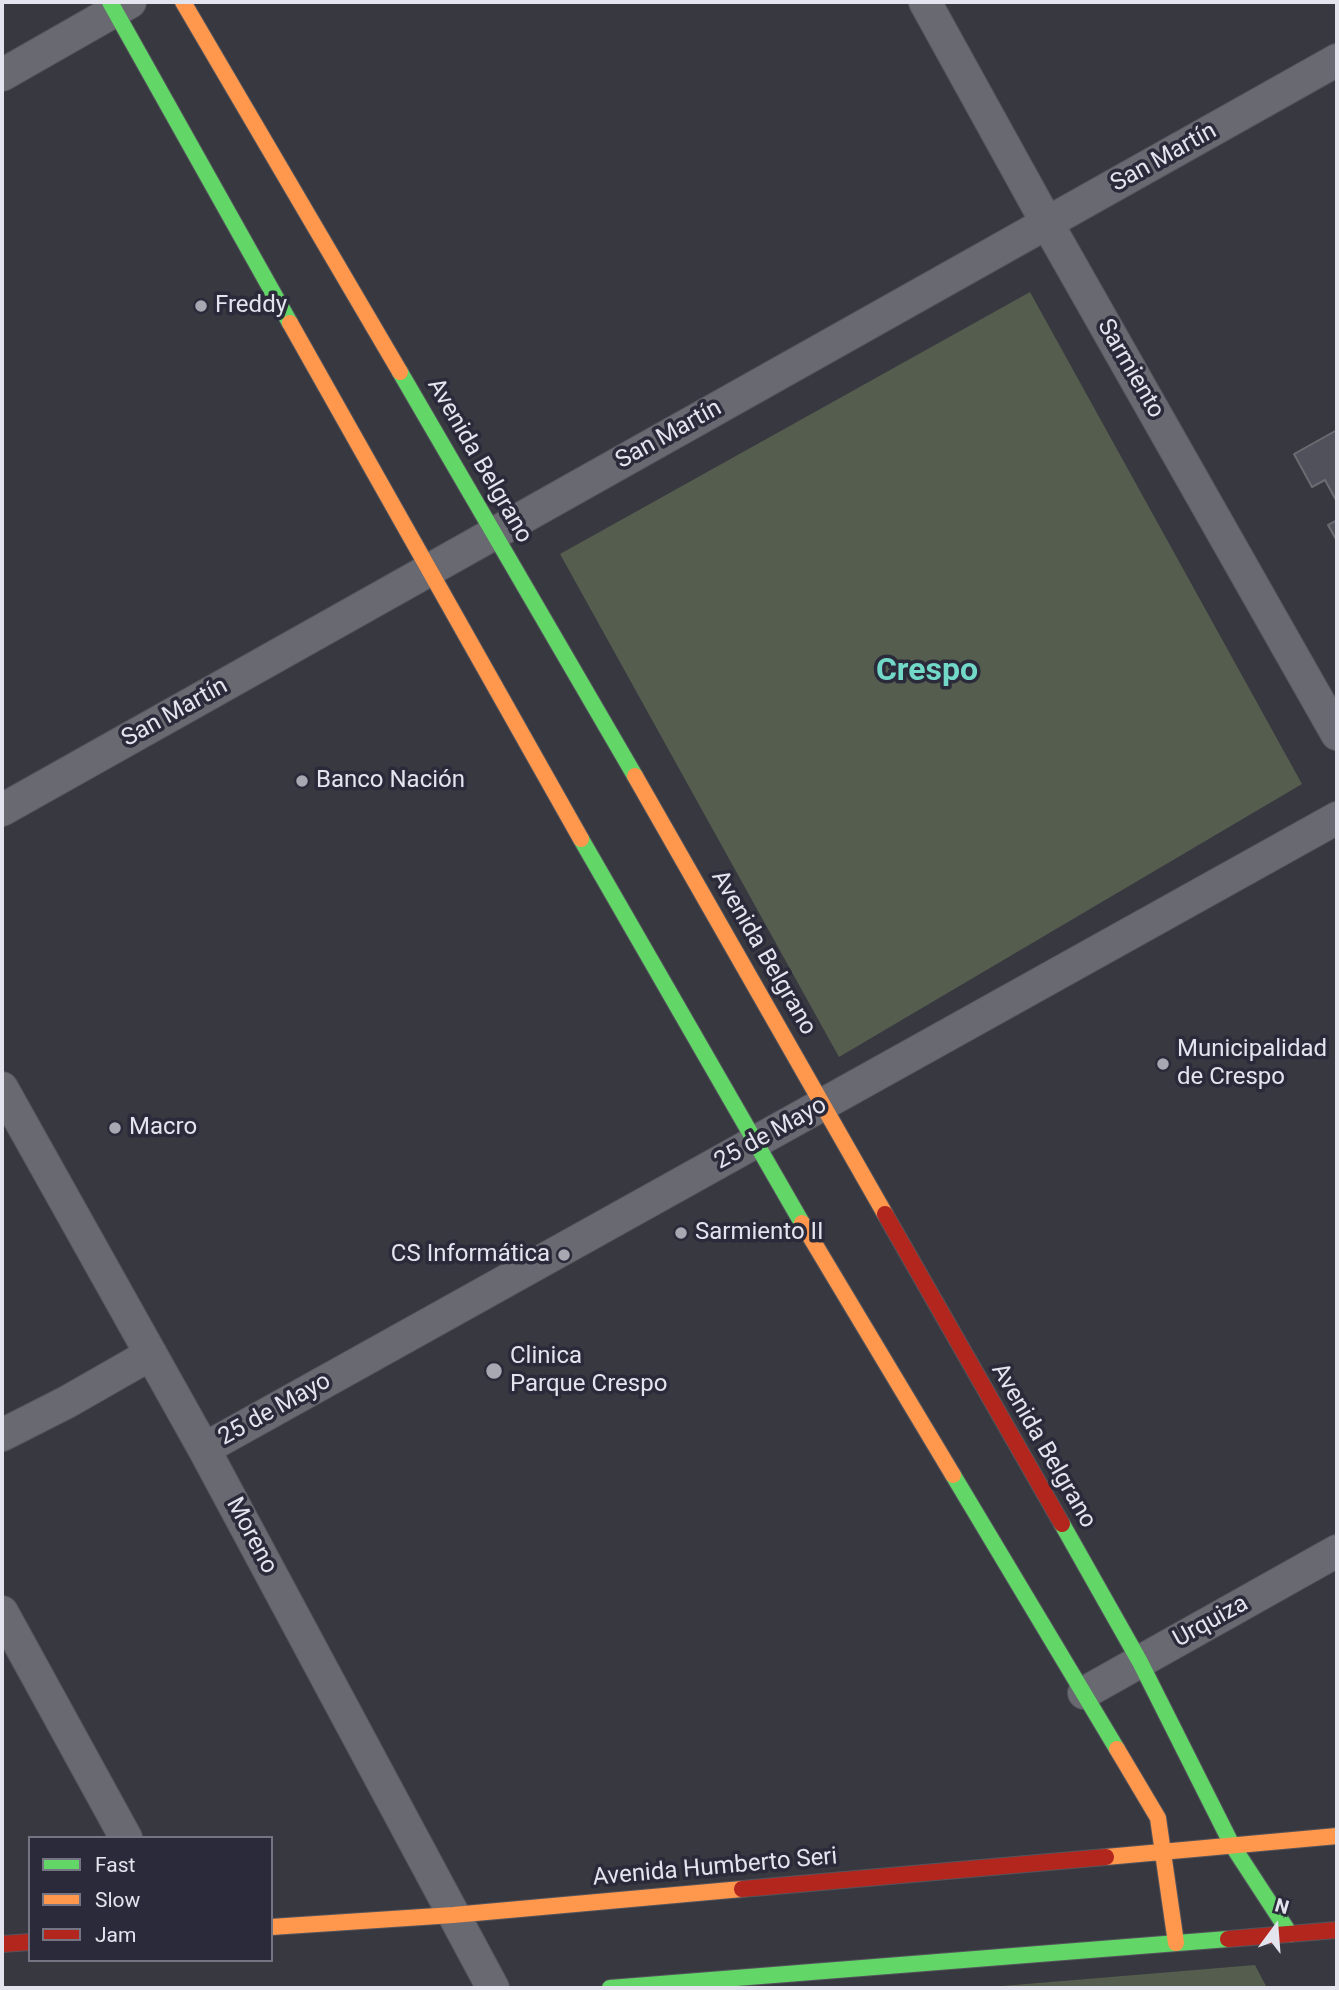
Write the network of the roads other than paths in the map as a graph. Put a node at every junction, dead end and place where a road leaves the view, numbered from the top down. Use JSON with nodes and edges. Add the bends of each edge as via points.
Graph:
{"nodes":[{"id":1,"x":183,"y":2,"type":"edge"},
{"id":2,"x":925,"y":2,"type":"edge"},
{"id":3,"x":118,"y":5,"type":"edge"},
{"id":4,"x":1337,"y":60,"type":"edge"},
{"id":5,"x":2,"y":75,"type":"edge"},
{"id":6,"x":1047,"y":223,"type":"junction"},
{"id":7,"x":495,"y":533,"type":"junction"},
{"id":8,"x":428,"y":570,"type":"junction"},
{"id":9,"x":1337,"y":734,"type":"edge"},
{"id":10,"x":2,"y":810,"type":"edge"},
{"id":11,"x":1337,"y":818,"type":"edge"},
{"id":12,"x":2,"y":1088,"type":"edge"},
{"id":13,"x":823,"y":1104,"type":"junction"},
{"id":14,"x":754,"y":1143,"type":"junction"},
{"id":15,"x":151,"y":1354,"type":"junction"},
{"id":16,"x":2,"y":1435,"type":"edge"},
{"id":17,"x":204,"y":1449,"type":"junction"},
{"id":18,"x":1337,"y":1551,"type":"edge"},
{"id":19,"x":2,"y":1612,"type":"edge"},
{"id":20,"x":1140,"y":1662,"type":"junction"},
{"id":21,"x":1084,"y":1693,"type":"junction"},
{"id":22,"x":125,"y":1836,"type":"edge"},
{"id":23,"x":1337,"y":1836,"type":"edge"},
{"id":24,"x":1232,"y":1845,"type":"junction"},
{"id":25,"x":1163,"y":1851,"type":"junction"},
{"id":26,"x":453,"y":1914,"type":"junction"},
{"id":27,"x":273,"y":1927,"type":"edge"},
{"id":28,"x":1337,"y":1930,"type":"edge"},
{"id":29,"x":1290,"y":1934,"type":"junction"},
{"id":30,"x":28,"y":1942,"type":"edge"},
{"id":31,"x":1176,"y":1943,"type":"junction"},
{"id":32,"x":2,"y":1944,"type":"edge"},
{"id":33,"x":493,"y":1988,"type":"edge"},
{"id":34,"x":610,"y":1988,"type":"edge"}],
"edges":[{"from":1,"to":7,"type":"street","name":"Avenida Belgrano"},
{"from":2,"to":6,"type":"street","name":"Sarmiento"},
{"from":3,"to":5,"type":"street"},
{"from":3,"to":8,"type":"street"},
{"from":4,"to":6,"type":"street","name":"San Martín"},
{"from":6,"to":7,"type":"street","name":"San Martín"},
{"from":6,"to":9,"type":"street","name":"Sarmiento"},
{"from":7,"to":8,"type":"street","name":"San Martín"},
{"from":7,"to":13,"type":"street","name":"Avenida Belgrano"},
{"from":8,"to":10,"type":"street","name":"San Martín"},
{"from":8,"to":14,"type":"street"},
{"from":11,"to":13,"type":"street","name":"25 de Mayo"},
{"from":12,"to":15,"type":"street","name":"Moreno"},
{"from":13,"to":14,"type":"street","name":"25 de Mayo"},
{"from":13,"to":20,"type":"street","name":"Avenida Belgrano"},
{"from":14,"to":17,"type":"street","name":"25 de Mayo"},
{"from":14,"to":21,"type":"street"},
{"from":15,"to":16,"type":"street"},
{"from":15,"to":17,"type":"street","name":"Moreno"},
{"from":17,"to":26,"type":"street","name":"Moreno"},
{"from":18,"to":20,"type":"street","name":"Urquiza"},
{"from":19,"to":22,"type":"street"},
{"from":20,"to":21,"type":"street","name":"Urquiza"},
{"from":20,"to":24,"type":"street","name":"Avenida Belgrano"},
{"from":21,"to":25,"type":"street","via":[[1158,1818]]},
{"from":23,"to":24,"type":"street","name":"Avenida Humberto Seri"},
{"from":24,"to":25,"type":"street","name":"Avenida Humberto Seri"},
{"from":24,"to":29,"type":"street","name":"Avenida Belgrano"},
{"from":25,"to":26,"type":"street","name":"Avenida Humberto Seri"},
{"from":25,"to":31,"type":"street"},
{"from":26,"to":27,"type":"street","name":"Avenida Humberto Seri"},
{"from":26,"to":33,"type":"street","name":"Moreno"},
{"from":28,"to":29,"type":"street"},
{"from":29,"to":31,"type":"street"},
{"from":30,"to":32,"type":"street"},
{"from":31,"to":34,"type":"street"}]}
